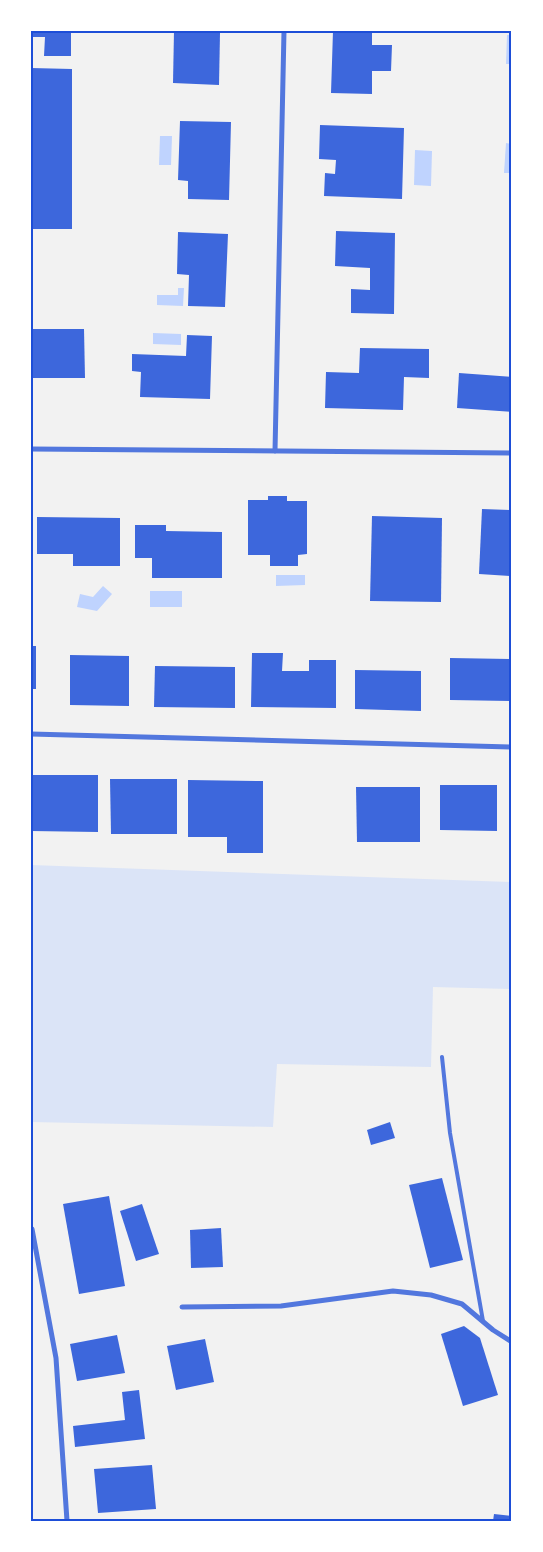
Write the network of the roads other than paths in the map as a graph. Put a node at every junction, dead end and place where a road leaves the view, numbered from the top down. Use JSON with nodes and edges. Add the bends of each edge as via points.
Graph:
{"nodes":[{"id":1,"x":284,"y":31,"type":"edge"},
{"id":2,"x":31,"y":449,"type":"edge"},
{"id":3,"x":275,"y":451,"type":"junction"},
{"id":4,"x":512,"y":453,"type":"edge"},
{"id":5,"x":31,"y":734,"type":"edge"},
{"id":6,"x":512,"y":747,"type":"edge"},
{"id":7,"x":442,"y":1057,"type":"dead end"},
{"id":8,"x":32,"y":1229,"type":"edge"},
{"id":9,"x":182,"y":1306,"type":"dead end"},
{"id":10,"x":483,"y":1321,"type":"junction"},
{"id":11,"x":512,"y":1342,"type":"edge"},
{"id":12,"x":67,"y":1521,"type":"edge"}],
"edges":[{"from":1,"to":3,"type":"street"},
{"from":2,"to":3,"type":"street"},
{"from":3,"to":4,"type":"street"},
{"from":5,"to":6,"type":"street"},
{"from":7,"to":10,"type":"lane","via":[[450,1133]]},
{"from":8,"to":12,"type":"street","via":[[56,1358]]},
{"from":9,"to":10,"type":"street","via":[[281,1306],[393,1291],[431,1295],[462,1304]]},
{"from":10,"to":11,"type":"street"}]}
